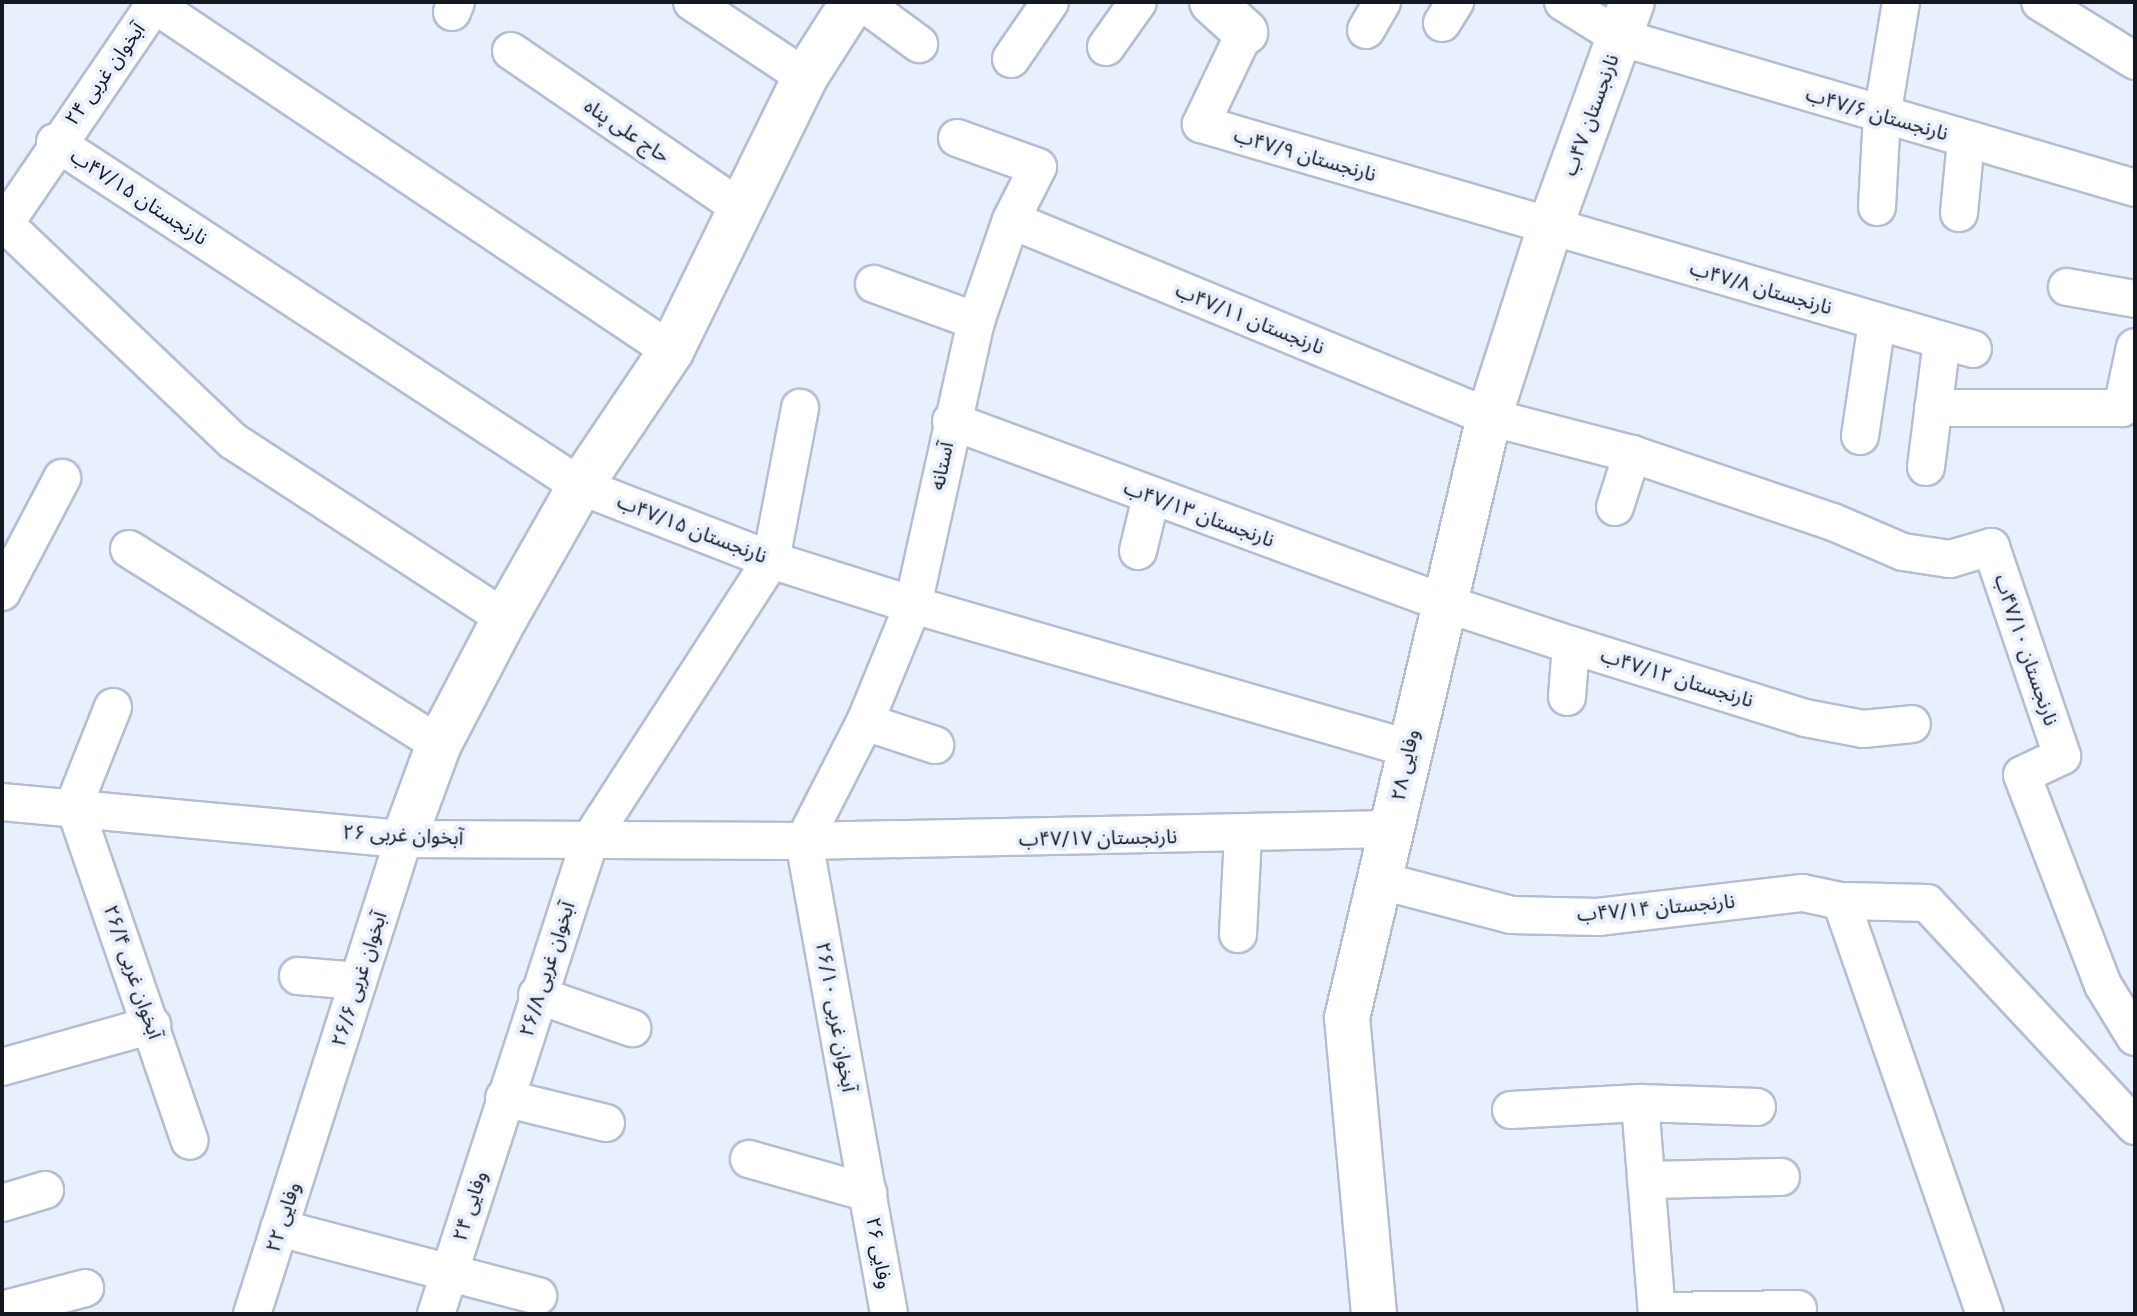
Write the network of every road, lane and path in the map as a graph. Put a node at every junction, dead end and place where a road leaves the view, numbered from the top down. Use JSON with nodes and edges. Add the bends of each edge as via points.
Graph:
{"nodes":[{"id":1,"x":692,"y":2,"type":"edge"},
{"id":2,"x":853,"y":2,"type":"edge"},
{"id":3,"x":862,"y":2,"type":"edge"},
{"id":4,"x":1050,"y":2,"type":"edge"},
{"id":5,"x":1138,"y":2,"type":"edge"},
{"id":6,"x":1212,"y":2,"type":"edge"},
{"id":7,"x":1563,"y":2,"type":"edge"},
{"id":8,"x":1901,"y":2,"type":"edge"},
{"id":9,"x":2040,"y":2,"type":"edge"},
{"id":10,"x":155,"y":4,"type":"edge"},
{"id":11,"x":1626,"y":20,"type":"edge"},
{"id":12,"x":1245,"y":32,"type":"joint"},
{"id":13,"x":919,"y":44,"type":"dead end"},
{"id":14,"x":1106,"y":47,"type":"dead end"},
{"id":15,"x":511,"y":51,"type":"dead end"},
{"id":16,"x":1011,"y":59,"type":"dead end"},
{"id":17,"x":2134,"y":59,"type":"edge"},
{"id":18,"x":805,"y":77,"type":"junction"},
{"id":19,"x":1882,"y":116,"type":"junction"},
{"id":20,"x":957,"y":138,"type":"dead end"},
{"id":21,"x":1966,"y":140,"type":"junction"},
{"id":22,"x":55,"y":142,"type":"junction"},
{"id":23,"x":13,"y":179,"type":"edge"},
{"id":24,"x":2135,"y":188,"type":"edge"},
{"id":25,"x":1877,"y":207,"type":"dead end"},
{"id":26,"x":743,"y":210,"type":"junction"},
{"id":27,"x":1959,"y":213,"type":"dead end"},
{"id":28,"x":1011,"y":220,"type":"junction"},
{"id":29,"x":4,"y":226,"type":"edge"},
{"id":30,"x":1550,"y":227,"type":"junction"},
{"id":31,"x":874,"y":284,"type":"dead end"},
{"id":32,"x":2067,"y":287,"type":"dead end"},
{"id":33,"x":2135,"y":299,"type":"edge"},
{"id":34,"x":976,"y":321,"type":"junction"},
{"id":35,"x":1877,"y":322,"type":"junction"},
{"id":36,"x":2135,"y":347,"type":"edge"},
{"id":37,"x":671,"y":351,"type":"junction"},
{"id":38,"x":800,"y":408,"type":"dead end"},
{"id":39,"x":1933,"y":408,"type":"junction"},
{"id":40,"x":1489,"y":417,"type":"junction"},
{"id":41,"x":951,"y":421,"type":"junction"},
{"id":42,"x":1860,"y":436,"type":"dead end"},
{"id":43,"x":1632,"y":454,"type":"junction"},
{"id":44,"x":1926,"y":467,"type":"dead end"},
{"id":45,"x":62,"y":478,"type":"dead end"},
{"id":46,"x":580,"y":486,"type":"junction"},
{"id":47,"x":1151,"y":497,"type":"junction"},
{"id":48,"x":1615,"y":507,"type":"dead end"},
{"id":49,"x":129,"y":549,"type":"dead end"},
{"id":50,"x":1138,"y":551,"type":"dead end"},
{"id":51,"x":771,"y":560,"type":"junction"},
{"id":52,"x":2,"y":592,"type":"edge"},
{"id":53,"x":1447,"y":604,"type":"junction"},
{"id":54,"x":913,"y":605,"type":"junction"},
{"id":55,"x":505,"y":618,"type":"junction"},
{"id":56,"x":1571,"y":645,"type":"junction"},
{"id":57,"x":1567,"y":697,"type":"dead end"},
{"id":58,"x":113,"y":707,"type":"dead end"},
{"id":59,"x":865,"y":722,"type":"junction"},
{"id":60,"x":1912,"y":724,"type":"dead end"},
{"id":61,"x":439,"y":744,"type":"junction"},
{"id":62,"x":935,"y":745,"type":"dead end"},
{"id":63,"x":1407,"y":748,"type":"junction"},
{"id":64,"x":2,"y":802,"type":"edge"},
{"id":65,"x":74,"y":805,"type":"junction"},
{"id":66,"x":1391,"y":829,"type":"junction"},
{"id":67,"x":1243,"y":836,"type":"junction"},
{"id":68,"x":404,"y":839,"type":"junction"},
{"id":69,"x":590,"y":840,"type":"junction"},
{"id":70,"x":804,"y":841,"type":"junction"},
{"id":71,"x":1378,"y":880,"type":"junction"},
{"id":72,"x":1841,"y":901,"type":"junction"},
{"id":73,"x":1238,"y":934,"type":"dead end"},
{"id":74,"x":298,"y":976,"type":"dead end"},
{"id":75,"x":358,"y":981,"type":"junction"},
{"id":76,"x":537,"y":995,"type":"junction"},
{"id":77,"x":152,"y":1025,"type":"junction"},
{"id":78,"x":632,"y":1028,"type":"dead end"},
{"id":79,"x":2135,"y":1037,"type":"edge"},
{"id":80,"x":2,"y":1067,"type":"edge"},
{"id":81,"x":504,"y":1098,"type":"junction"},
{"id":82,"x":1640,"y":1103,"type":"junction"},
{"id":83,"x":1757,"y":1107,"type":"dead end"},
{"id":84,"x":1511,"y":1110,"type":"dead end"},
{"id":85,"x":314,"y":1120,"type":"joint"},
{"id":86,"x":606,"y":1123,"type":"dead end"},
{"id":87,"x":2135,"y":1126,"type":"edge"},
{"id":88,"x":190,"y":1141,"type":"dead end"},
{"id":89,"x":749,"y":1159,"type":"dead end"},
{"id":90,"x":1781,"y":1177,"type":"dead end"},
{"id":91,"x":1646,"y":1180,"type":"junction"},
{"id":92,"x":45,"y":1190,"type":"dead end"},
{"id":93,"x":868,"y":1193,"type":"junction"},
{"id":94,"x":2,"y":1203,"type":"edge"},
{"id":95,"x":279,"y":1228,"type":"junction"},
{"id":96,"x":449,"y":1272,"type":"junction"},
{"id":97,"x":85,"y":1288,"type":"dead end"},
{"id":98,"x":538,"y":1296,"type":"dead end"},
{"id":99,"x":1798,"y":1309,"type":"dead end"},
{"id":100,"x":2,"y":1310,"type":"edge"},
{"id":101,"x":1657,"y":1312,"type":"edge"},
{"id":102,"x":252,"y":1314,"type":"edge"},
{"id":103,"x":436,"y":1314,"type":"edge"},
{"id":104,"x":889,"y":1314,"type":"edge"},
{"id":105,"x":1374,"y":1314,"type":"edge"},
{"id":106,"x":1985,"y":1314,"type":"edge"}],
"edges":[{"from":1,"to":18,"type":"street"},
{"from":2,"to":18,"type":"street"},
{"from":3,"to":13,"type":"street"},
{"from":4,"to":16,"type":"street"},
{"from":5,"to":14,"type":"street"},
{"from":6,"to":12,"type":"street","name":"نارنجستان ۴۷/۹ب"},
{"from":7,"to":11,"type":"street","name":"نارنجستان ۴۷/۶ب"},
{"from":8,"to":19,"type":"street"},
{"from":9,"to":17,"type":"street"},
{"from":10,"to":22,"type":"street","name":"آبخوان غربی ۲۴"},
{"from":10,"to":37,"type":"street"},
{"from":11,"to":19,"type":"street","name":"نارنجستان ۴۷/۶ب"},
{"from":11,"to":30,"type":"street","name":"نارنجستان ۴۷ب"},
{"from":12,"to":30,"type":"street","name":"نارنجستان ۴۷/۹ب","via":[[1201,124]]},
{"from":15,"to":26,"type":"street","name":"حاج علی پناه"},
{"from":18,"to":26,"type":"street"},
{"from":19,"to":21,"type":"street","name":"نارنجستان ۴۷/۶ب"},
{"from":19,"to":25,"type":"street"},
{"from":20,"to":28,"type":"street","name":"آستانه","via":[[1038,167]]},
{"from":21,"to":24,"type":"street","name":"نارنجستان ۴۷/۶ب"},
{"from":21,"to":27,"type":"street"},
{"from":22,"to":23,"type":"street","name":"آبخوان غربی ۲۴"},
{"from":22,"to":46,"type":"street","name":"نارنجستان ۴۷/۱۵ب"},
{"from":23,"to":29,"type":"street","name":"آبخوان غربی ۲۴"},
{"from":26,"to":37,"type":"street"},
{"from":28,"to":34,"type":"street","name":"آستانه"},
{"from":28,"to":40,"type":"street","name":"نارنجستان ۴۷/۱۱ب"},
{"from":29,"to":55,"type":"street","via":[[233,441]]},
{"from":30,"to":35,"type":"street","name":"نارنجستان ۴۷/۸ب"},
{"from":30,"to":40,"type":"street","name":"وفایی ۲۸"},
{"from":31,"to":34,"type":"street"},
{"from":32,"to":33,"type":"street"},
{"from":34,"to":41,"type":"street","name":"آستانه"},
{"from":35,"to":39,"type":"street","name":"نارنجستان ۴۷/۸ب","via":[[1957,345]]},
{"from":35,"to":42,"type":"street"},
{"from":36,"to":39,"type":"street","via":[[2122,408]]},
{"from":37,"to":46,"type":"street"},
{"from":38,"to":51,"type":"street"},
{"from":39,"to":44,"type":"street"},
{"from":40,"to":43,"type":"street","name":"نارنجستان ۴۷/۱۰ب"},
{"from":40,"to":53,"type":"street","name":"وفایی ۲۸"},
{"from":41,"to":47,"type":"street","name":"نارنجستان ۴۷/۱۳ب"},
{"from":41,"to":54,"type":"street","name":"آستانه"},
{"from":43,"to":48,"type":"street"},
{"from":43,"to":79,"type":"street","name":"نارنجستان ۴۷/۱۰ب","via":[[1833,522],[1903,552],[1950,559],[1991,547],[2062,756],[2022,775],[2103,985]]},
{"from":45,"to":52,"type":"street"},
{"from":46,"to":51,"type":"street","name":"نارنجستان ۴۷/۱۵ب"},
{"from":46,"to":55,"type":"street"},
{"from":47,"to":50,"type":"street"},
{"from":47,"to":53,"type":"street","name":"نارنجستان ۴۷/۱۳ب"},
{"from":49,"to":61,"type":"street"},
{"from":51,"to":54,"type":"street","name":"نارنجستان ۴۷/۱۵ب"},
{"from":51,"to":69,"type":"street","name":"آبخوان غربی ۲۶/۸"},
{"from":53,"to":56,"type":"street","name":"نارنجستان ۴۷/۱۲ب"},
{"from":53,"to":63,"type":"street","name":"وفایی ۲۸"},
{"from":54,"to":59,"type":"street","name":"آستانه"},
{"from":54,"to":63,"type":"street","name":"نارنجستان ۴۷/۱۵ب"},
{"from":55,"to":61,"type":"street"},
{"from":56,"to":57,"type":"street"},
{"from":56,"to":60,"type":"street","name":"نارنجستان ۴۷/۱۲ب","via":[[1805,718],[1863,729]]},
{"from":58,"to":65,"type":"street"},
{"from":59,"to":62,"type":"street"},
{"from":59,"to":70,"type":"street","name":"آستانه"},
{"from":61,"to":68,"type":"street"},
{"from":63,"to":66,"type":"street","name":"وفایی ۲۸"},
{"from":64,"to":65,"type":"street","name":"آبخوان غربی ۲۶"},
{"from":65,"to":68,"type":"street","name":"آبخوان غربی ۲۶"},
{"from":65,"to":77,"type":"street","name":"آبخوان غربی ۲۶/۴"},
{"from":66,"to":67,"type":"street","name":"نارنجستان ۴۷/۱۷ب"},
{"from":66,"to":71,"type":"street","name":"وفایی ۲۸"},
{"from":67,"to":70,"type":"street","name":"نارنجستان ۴۷/۱۷ب"},
{"from":67,"to":73,"type":"street"},
{"from":68,"to":69,"type":"street","name":"آبخوان غربی ۲۶"},
{"from":68,"to":75,"type":"street","name":"آبخوان غربی ۲۶/۶"},
{"from":69,"to":70,"type":"street","name":"آبخوان غربی ۲۶"},
{"from":69,"to":76,"type":"street","name":"آبخوان غربی ۲۶/۸"},
{"from":70,"to":93,"type":"street","name":"آبخوان غربی ۲۶/۱۰"},
{"from":71,"to":72,"type":"street","name":"نارنجستان ۴۷/۱۴ب","via":[[1511,915],[1598,917],[1803,893]]},
{"from":71,"to":105,"type":"street","name":"وفایی ۲۸","via":[[1347,1018]]},
{"from":72,"to":87,"type":"street","name":"نارنجستان ۴۷/۱۴ب","via":[[1927,903]]},
{"from":72,"to":106,"type":"street"},
{"from":74,"to":75,"type":"street"},
{"from":75,"to":85,"type":"street","name":"آبخوان غربی ۲۶/۶"},
{"from":76,"to":78,"type":"street"},
{"from":76,"to":81,"type":"street","name":"آبخوان غربی ۲۶/۸"},
{"from":77,"to":80,"type":"street"},
{"from":77,"to":88,"type":"street","name":"آبخوان غربی ۲۶/۴"},
{"from":81,"to":86,"type":"street"},
{"from":81,"to":96,"type":"street","name":"وفایی ۲۴"},
{"from":82,"to":83,"type":"street"},
{"from":82,"to":84,"type":"street"},
{"from":82,"to":91,"type":"street"},
{"from":85,"to":95,"type":"street","name":"وفایی ۲۲"},
{"from":89,"to":93,"type":"street"},
{"from":90,"to":91,"type":"street"},
{"from":91,"to":101,"type":"street"},
{"from":92,"to":94,"type":"street"},
{"from":93,"to":104,"type":"street","name":"وفایی ۲۶"},
{"from":95,"to":96,"type":"street"},
{"from":95,"to":102,"type":"street","name":"وفایی ۲۲"},
{"from":96,"to":98,"type":"street"},
{"from":96,"to":103,"type":"street","name":"وفایی ۲۴"},
{"from":97,"to":100,"type":"street"},
{"from":99,"to":101,"type":"street"}]}
